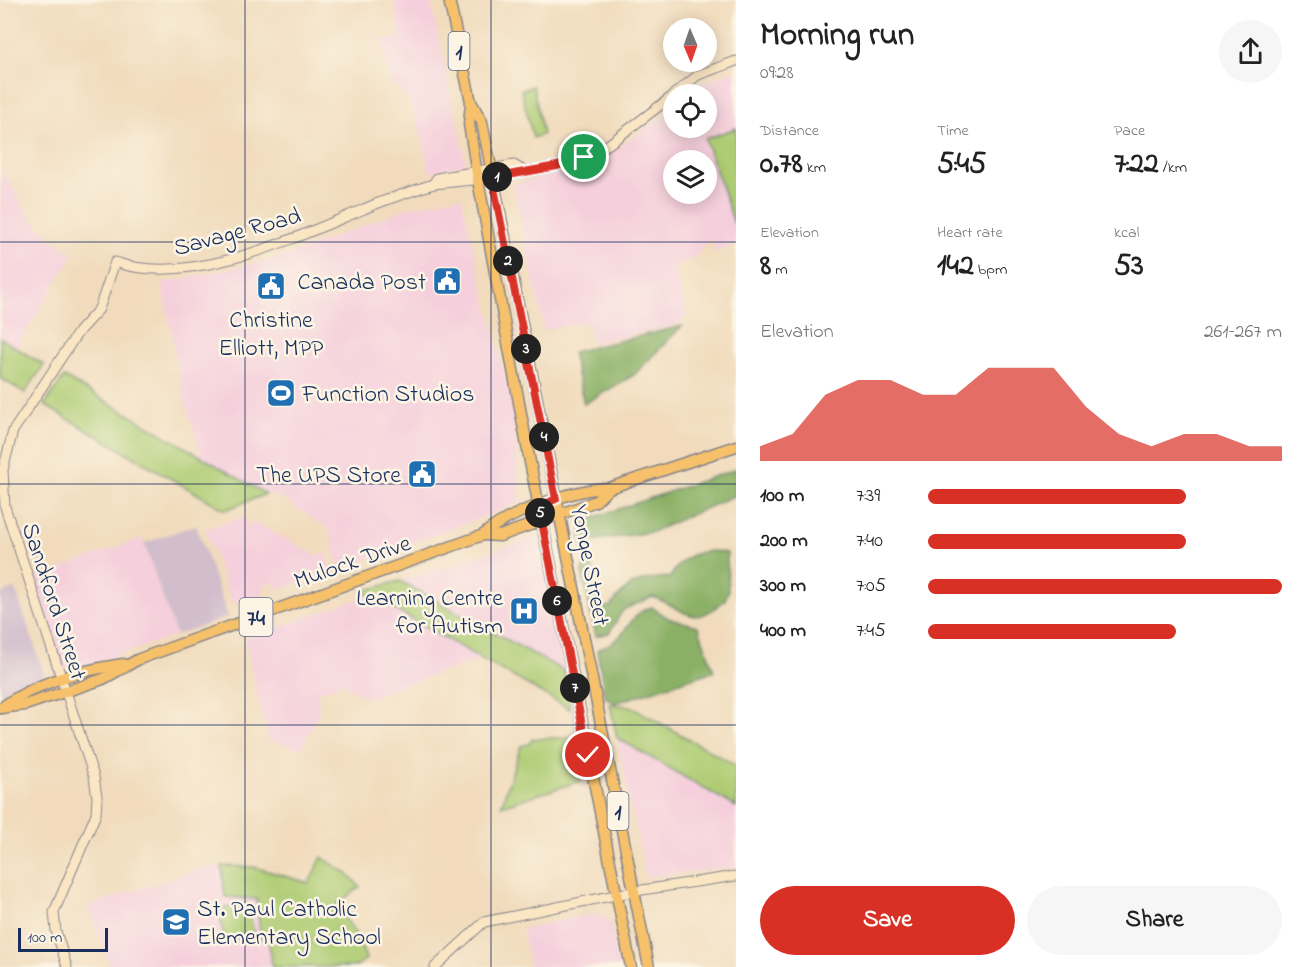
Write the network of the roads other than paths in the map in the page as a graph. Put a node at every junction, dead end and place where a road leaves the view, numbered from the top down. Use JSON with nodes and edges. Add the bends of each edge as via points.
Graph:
{"nodes":[{"id":1,"x":449,"y":0,"type":"edge"},
{"id":2,"x":736,"y":61,"type":"edge"},
{"id":3,"x":687,"y":84,"type":"edge"},
{"id":4,"x":471,"y":102,"type":"junction"},
{"id":5,"x":663,"y":103,"type":"edge"},
{"id":6,"x":491,"y":174,"type":"junction"},
{"id":7,"x":477,"y":175,"type":"junction"},
{"id":8,"x":114,"y":262,"type":"joint"},
{"id":9,"x":736,"y":446,"type":"edge"},
{"id":10,"x":609,"y":488,"type":"junction"},
{"id":11,"x":556,"y":499,"type":"junction"},
{"id":12,"x":539,"y":507,"type":"junction"},
{"id":13,"x":560,"y":513,"type":"junction"},
{"id":14,"x":541,"y":519,"type":"junction"},
{"id":15,"x":483,"y":535,"type":"junction"},
{"id":16,"x":132,"y":662,"type":"junction"},
{"id":17,"x":61,"y":681,"type":"junction"},
{"id":18,"x":64,"y":692,"type":"junction"},
{"id":19,"x":0,"y":708,"type":"edge"},
{"id":20,"x":736,"y":876,"type":"edge"},
{"id":21,"x":635,"y":891,"type":"junction"},
{"id":22,"x":615,"y":895,"type":"junction"},
{"id":23,"x":68,"y":967,"type":"edge"},
{"id":24,"x":435,"y":967,"type":"edge"},
{"id":25,"x":631,"y":967,"type":"edge"},
{"id":26,"x":649,"y":967,"type":"edge"}],
"edges":[{"from":1,"to":4,"type":"main road","name":"Yonge Street","number":"1"},
{"from":2,"to":3,"type":"street","name":"Savage Road","via":[[698,75]]},
{"from":4,"to":6,"type":"main road","name":"Yonge Street","number":"1","via":[[482,122]]},
{"from":4,"to":7,"type":"main road","name":"Yonge Street","number":"1","via":[[469,124]]},
{"from":5,"to":6,"type":"street","name":"Savage Road","via":[[592,153],[557,166]]},
{"from":6,"to":7,"type":"street","name":"Savage Road"},
{"from":6,"to":11,"type":"main road","name":"Yonge Street","number":"1"},
{"from":7,"to":8,"type":"street","name":"Savage Road","via":[[437,178],[433,184],[263,250],[174,270]]},
{"from":7,"to":12,"type":"main road","name":"Yonge Street","number":"1"},
{"from":8,"to":17,"type":"street","name":"Sandford Street","via":[[99,309],[74,337],[13,431],[3,470],[10,526]]},
{"from":9,"to":10,"type":"main road","name":"Mulock Drive","number":"74"},
{"from":10,"to":11,"type":"main road","name":"Mulock Drive","number":"74","via":[[593,488]]},
{"from":10,"to":13,"type":"main road","name":"Mulock Drive","number":"74","via":[[596,501]]},
{"from":11,"to":12,"type":"main road","name":"Mulock Drive","number":"74"},
{"from":11,"to":13,"type":"main road","name":"Yonge Street","number":"1"},
{"from":12,"to":14,"type":"main road","name":"Yonge Street","number":"1"},
{"from":12,"to":15,"type":"main road","name":"Mulock Drive","number":"74","via":[[496,523]]},
{"from":13,"to":14,"type":"main road","name":"Mulock Drive","number":"74"},
{"from":13,"to":21,"type":"main road","name":"Yonge Street","number":"1"},
{"from":14,"to":15,"type":"main road","name":"Mulock Drive","number":"74","via":[[500,536]]},
{"from":14,"to":22,"type":"main road","name":"Yonge Street","number":"1"},
{"from":15,"to":16,"type":"main road","name":"Mulock Drive","number":"74"},
{"from":16,"to":17,"type":"main road","name":"Mulock Drive","number":"74"},
{"from":16,"to":18,"type":"main road","name":"Mulock Drive","number":"74","via":[[103,679]]},
{"from":17,"to":18,"type":"street","name":"Sandford Street"},
{"from":17,"to":19,"type":"main road","name":"Mulock Drive","number":"74","via":[[21,694]]},
{"from":18,"to":19,"type":"main road","name":"Mulock Drive","number":"74","via":[[25,705]]},
{"from":18,"to":23,"type":"street","name":"Sandford Street","via":[[94,777],[97,797],[93,822],[54,912]]},
{"from":20,"to":21,"type":"street"},
{"from":21,"to":22,"type":"street"},
{"from":21,"to":26,"type":"main road","name":"Yonge Street","number":"1"},
{"from":22,"to":24,"type":"street","via":[[484,922]]},
{"from":22,"to":25,"type":"main road","name":"Yonge Street","number":"1"}]}
